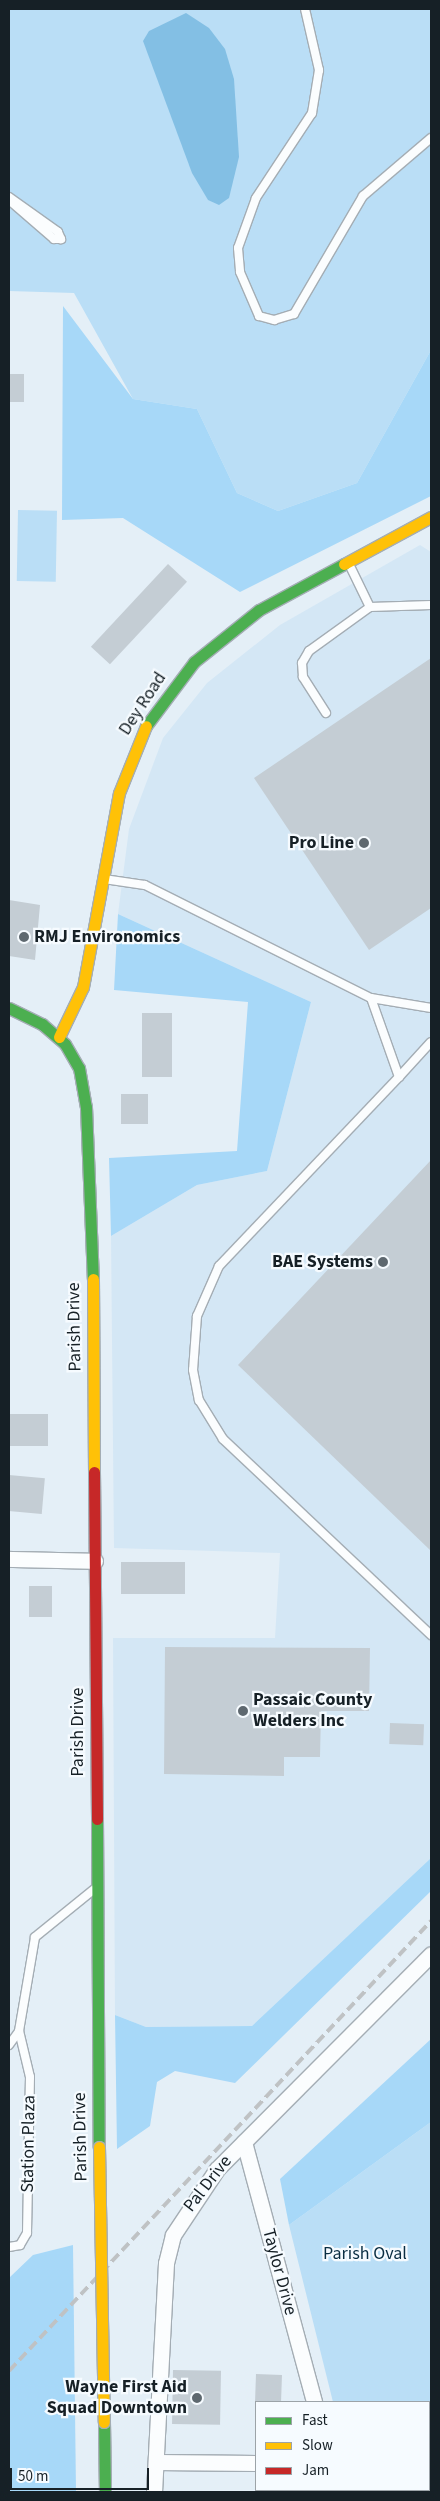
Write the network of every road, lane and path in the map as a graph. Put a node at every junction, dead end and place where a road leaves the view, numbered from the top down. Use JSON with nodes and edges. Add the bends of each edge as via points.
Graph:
{"nodes":[{"id":1,"x":304,"y":9,"type":"edge"},
{"id":2,"x":431,"y":138,"type":"edge"},
{"id":3,"x":9,"y":198,"type":"edge"},
{"id":4,"x":431,"y":517,"type":"edge"},
{"id":5,"x":347,"y":561,"type":"junction"},
{"id":6,"x":431,"y":605,"type":"edge"},
{"id":7,"x":370,"y":607,"type":"junction"},
{"id":8,"x":326,"y":713,"type":"dead end"},
{"id":9,"x":102,"y":879,"type":"junction"},
{"id":10,"x":371,"y":998,"type":"junction"},
{"id":11,"x":9,"y":1008,"type":"edge"},
{"id":12,"x":431,"y":1008,"type":"edge"},
{"id":13,"x":59,"y":1037,"type":"junction"},
{"id":14,"x":431,"y":1042,"type":"edge"},
{"id":15,"x":399,"y":1077,"type":"junction"},
{"id":16,"x":9,"y":1558,"type":"edge"},
{"id":17,"x":95,"y":1561,"type":"junction"},
{"id":18,"x":431,"y":1635,"type":"edge"},
{"id":19,"x":95,"y":1889,"type":"junction"},
{"id":20,"x":431,"y":1954,"type":"edge"},
{"id":21,"x":19,"y":2031,"type":"junction"},
{"id":22,"x":9,"y":2045,"type":"edge"},
{"id":23,"x":244,"y":2142,"type":"junction"},
{"id":24,"x":9,"y":2247,"type":"edge"},
{"id":25,"x":314,"y":2401,"type":"edge"},
{"id":26,"x":156,"y":2462,"type":"junction"},
{"id":27,"x":255,"y":2463,"type":"edge"},
{"id":28,"x":105,"y":2492,"type":"edge"},
{"id":29,"x":154,"y":2492,"type":"edge"}],
"edges":[{"from":1,"to":2,"type":"lane","via":[[319,70],[312,113],[256,198],[238,248],[240,272],[259,316],[274,320],[294,314],[362,196]]},
{"from":3,"to":3,"type":"lane","via":[[58,232],[61,239],[54,240]]},
{"from":4,"to":5,"type":"street","name":"Dey Road"},
{"from":5,"to":7,"type":"lane"},
{"from":5,"to":9,"type":"street","name":"Dey Road","via":[[225,635],[168,692],[130,758]]},
{"from":6,"to":7,"type":"lane"},
{"from":7,"to":8,"type":"lane","via":[[309,651],[302,663],[304,677]]},
{"from":9,"to":10,"type":"lane","via":[[145,885]]},
{"from":9,"to":13,"type":"street","name":"Dey Road","via":[[83,987]]},
{"from":10,"to":12,"type":"lane"},
{"from":10,"to":15,"type":"lane"},
{"from":11,"to":13,"type":"street","name":"Parish Drive"},
{"from":13,"to":17,"type":"street","name":"Parish Drive","via":[[79,1068],[86,1107]]},
{"from":14,"to":15,"type":"lane"},
{"from":15,"to":18,"type":"lane","via":[[219,1266],[198,1316],[193,1370],[199,1400],[223,1439]]},
{"from":16,"to":17,"type":"street"},
{"from":17,"to":19,"type":"street","name":"Parish Drive"},
{"from":19,"to":21,"type":"lane","name":"Station Plaza","via":[[35,1937]]},
{"from":19,"to":28,"type":"street","name":"Parish Drive","bridge":true},
{"from":20,"to":23,"type":"street","name":"Pal Drive"},
{"from":21,"to":22,"type":"lane","name":"Station Plaza"},
{"from":21,"to":24,"type":"lane","name":"Station Plaza","via":[[30,2077],[27,2233],[20,2245]]},
{"from":23,"to":25,"type":"street","name":"Taylor Drive"},
{"from":23,"to":26,"type":"street","name":"Pal Drive","via":[[188,2207],[173,2235],[166,2263]]},
{"from":26,"to":27,"type":"street"},
{"from":26,"to":29,"type":"street","name":"Pal Drive"}]}
